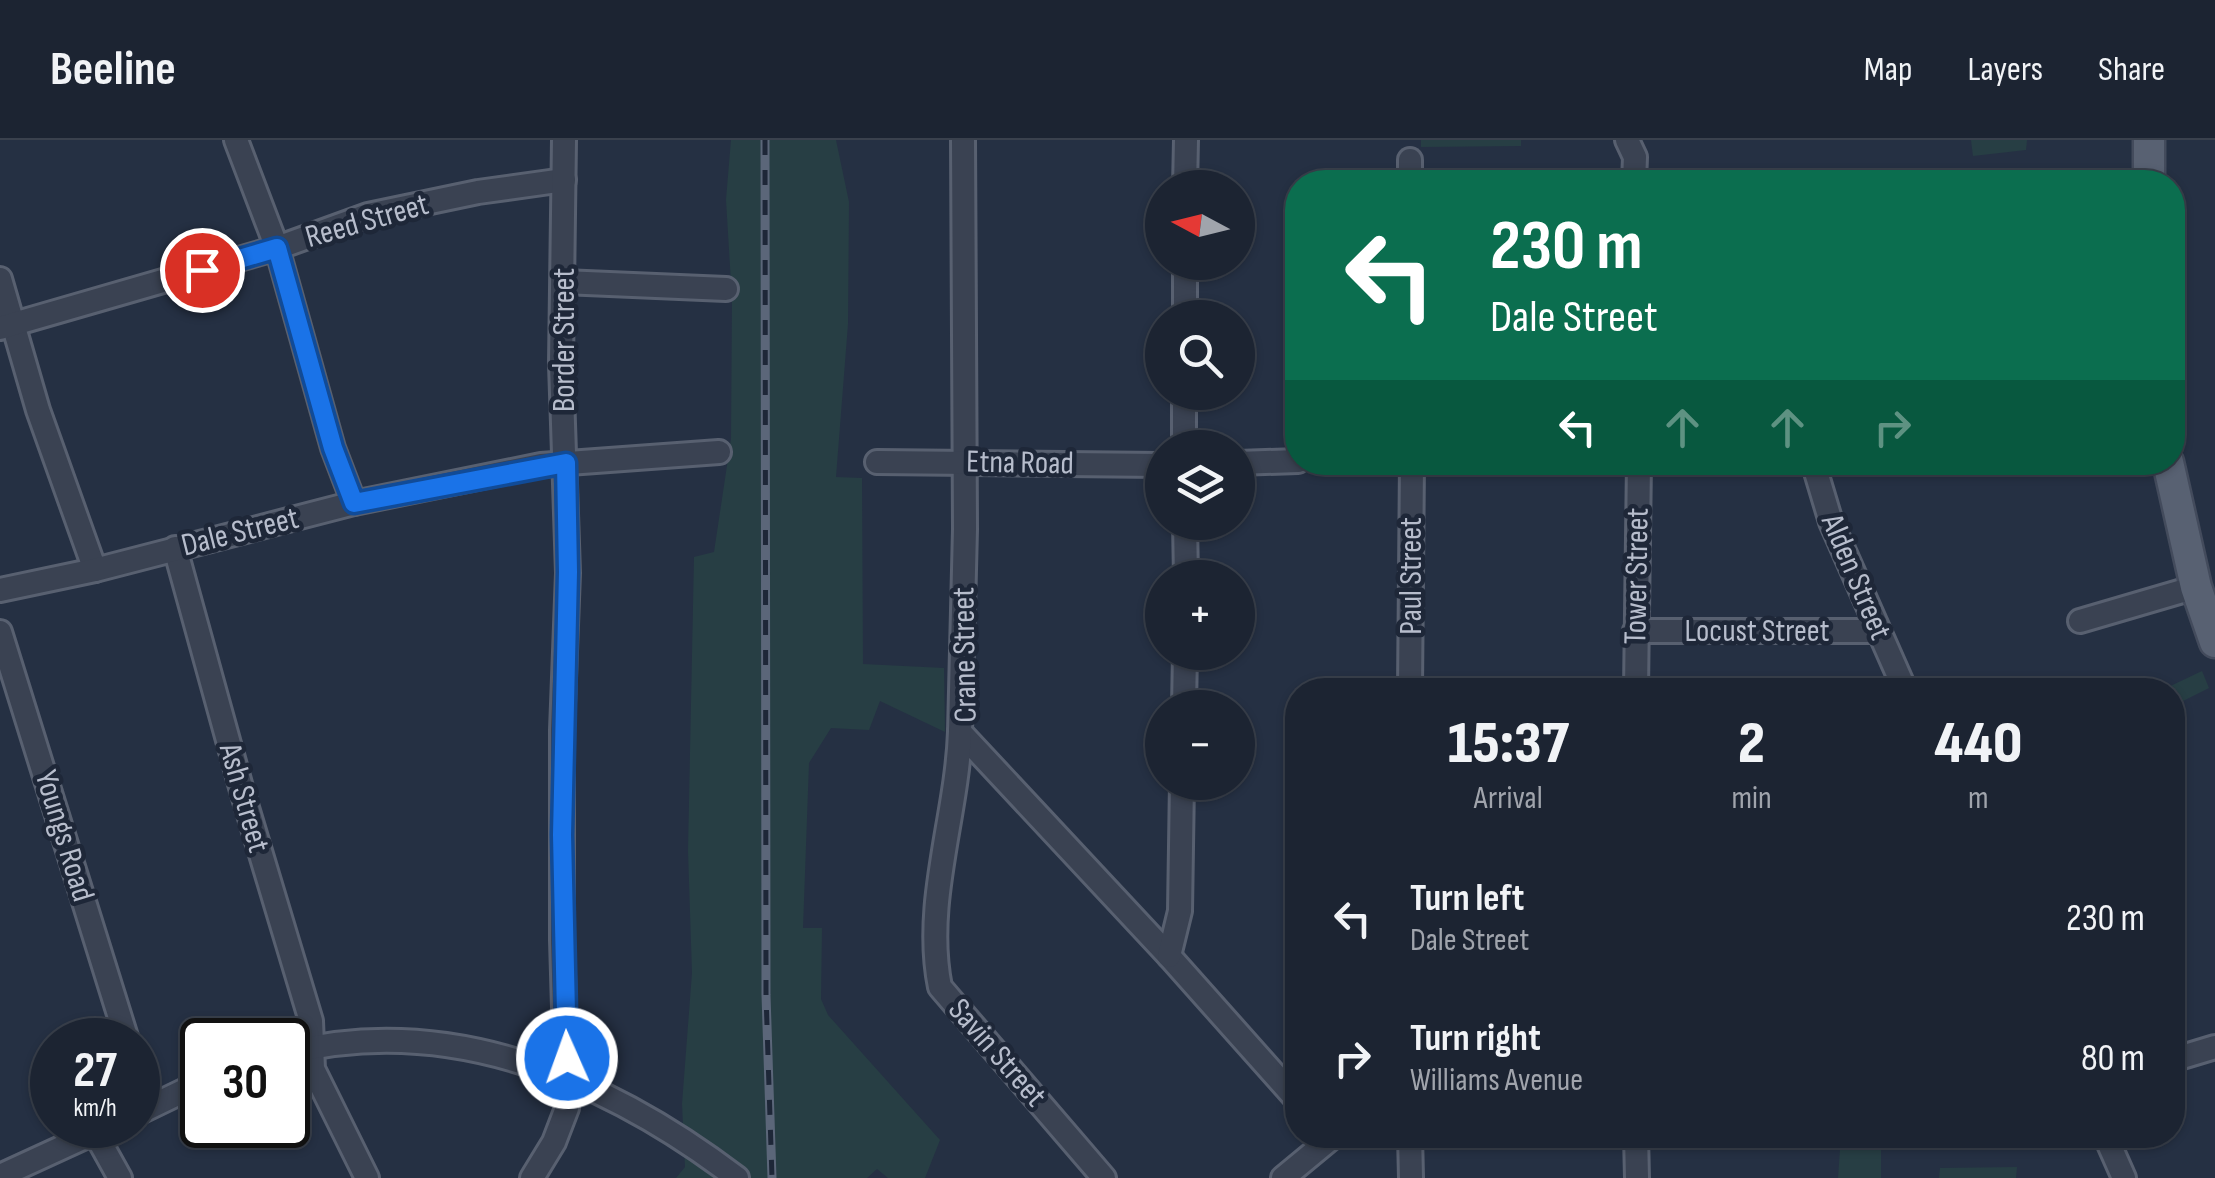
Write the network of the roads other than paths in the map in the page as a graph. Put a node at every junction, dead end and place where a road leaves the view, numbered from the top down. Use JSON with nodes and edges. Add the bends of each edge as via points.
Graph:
{"nodes":[{"id":1,"x":236,"y":140,"type":"edge"},
{"id":2,"x":564,"y":140,"type":"edge"},
{"id":3,"x":963,"y":140,"type":"edge"},
{"id":4,"x":1186,"y":140,"type":"edge"},
{"id":5,"x":1626,"y":140,"type":"edge"},
{"id":6,"x":2149,"y":140,"type":"edge"},
{"id":7,"x":1186,"y":170,"type":"edge"},
{"id":8,"x":1634,"y":170,"type":"edge"},
{"id":9,"x":2148,"y":170,"type":"edge"},
{"id":10,"x":564,"y":180,"type":"junction"},
{"id":11,"x":277,"y":248,"type":"junction"},
{"id":12,"x":0,"y":279,"type":"edge"},
{"id":13,"x":563,"y":282,"type":"junction"},
{"id":14,"x":726,"y":289,"type":"dead end"},
{"id":15,"x":7,"y":326,"type":"edge"},
{"id":16,"x":719,"y":452,"type":"dead end"},
{"id":17,"x":1285,"y":461,"type":"edge"},
{"id":18,"x":877,"y":462,"type":"dead end"},
{"id":19,"x":965,"y":462,"type":"junction"},
{"id":20,"x":1255,"y":462,"type":"edge"},
{"id":21,"x":566,"y":463,"type":"junction"},
{"id":22,"x":1145,"y":465,"type":"edge"},
{"id":23,"x":1412,"y":475,"type":"edge"},
{"id":24,"x":1639,"y":475,"type":"edge"},
{"id":25,"x":1817,"y":475,"type":"edge"},
{"id":26,"x":2171,"y":475,"type":"edge"},
{"id":27,"x":354,"y":503,"type":"junction"},
{"id":28,"x":175,"y":548,"type":"junction"},
{"id":29,"x":95,"y":570,"type":"junction"},
{"id":30,"x":2196,"y":588,"type":"junction"},
{"id":31,"x":0,"y":590,"type":"edge"},
{"id":32,"x":2080,"y":621,"type":"dead end"},
{"id":33,"x":1635,"y":631,"type":"junction"},
{"id":34,"x":1879,"y":631,"type":"junction"},
{"id":35,"x":0,"y":632,"type":"edge"},
{"id":36,"x":2215,"y":642,"type":"edge"},
{"id":37,"x":1410,"y":678,"type":"edge"},
{"id":38,"x":1636,"y":678,"type":"edge"},
{"id":39,"x":1900,"y":678,"type":"edge"},
{"id":40,"x":960,"y":732,"type":"junction"},
{"id":41,"x":1182,"y":800,"type":"edge"},
{"id":42,"x":1169,"y":956,"type":"junction"},
{"id":43,"x":120,"y":1018,"type":"edge"},
{"id":44,"x":309,"y":1018,"type":"edge"},
{"id":45,"x":2215,"y":1047,"type":"edge"},
{"id":46,"x":310,"y":1049,"type":"edge"},
{"id":47,"x":2185,"y":1056,"type":"edge"},
{"id":48,"x":310,"y":1067,"type":"edge"},
{"id":49,"x":568,"y":1079,"type":"junction"},
{"id":50,"x":1285,"y":1086,"type":"edge"},
{"id":51,"x":61,"y":1148,"type":"edge"},
{"id":52,"x":110,"y":1148,"type":"edge"},
{"id":53,"x":1318,"y":1148,"type":"edge"},
{"id":54,"x":1410,"y":1148,"type":"edge"},
{"id":55,"x":1636,"y":1148,"type":"edge"},
{"id":56,"x":2111,"y":1148,"type":"edge"},
{"id":57,"x":0,"y":1176,"type":"edge"},
{"id":58,"x":120,"y":1178,"type":"edge"},
{"id":59,"x":366,"y":1178,"type":"edge"},
{"id":60,"x":532,"y":1178,"type":"edge"},
{"id":61,"x":737,"y":1178,"type":"edge"},
{"id":62,"x":1104,"y":1178,"type":"edge"},
{"id":63,"x":1282,"y":1178,"type":"edge"},
{"id":64,"x":1411,"y":1178,"type":"edge"},
{"id":65,"x":1636,"y":1178,"type":"edge"},
{"id":66,"x":2124,"y":1178,"type":"edge"}],
"edges":[{"from":1,"to":11,"type":"street"},
{"from":2,"to":10,"type":"street","name":"Border Street"},
{"from":3,"to":19,"type":"street","name":"Crane Street"},
{"from":4,"to":7,"type":"street"},
{"from":5,"to":8,"type":"street"},
{"from":6,"to":9,"type":"main road"},
{"from":10,"to":11,"type":"street","name":"Reed Street","via":[[368,214]]},
{"from":10,"to":13,"type":"street","name":"Border Street"},
{"from":11,"to":15,"type":"street","name":"Reed Street"},
{"from":11,"to":27,"type":"street"},
{"from":12,"to":15,"type":"street"},
{"from":13,"to":14,"type":"street"},
{"from":13,"to":21,"type":"street","name":"Border Street"},
{"from":15,"to":29,"type":"street"},
{"from":16,"to":21,"type":"street","name":"Dale Street"},
{"from":17,"to":20,"type":"street"},
{"from":18,"to":19,"type":"street","name":"Etna Road"},
{"from":19,"to":22,"type":"street","name":"Etna Road"},
{"from":19,"to":40,"type":"street","name":"Crane Street"},
{"from":21,"to":27,"type":"street","name":"Dale Street"},
{"from":21,"to":49,"type":"street","name":"Border Street","via":[[562,940]]},
{"from":23,"to":37,"type":"street","name":"Paul Street"},
{"from":24,"to":33,"type":"street","name":"Tower Street"},
{"from":25,"to":34,"type":"street","name":"Alden Street"},
{"from":26,"to":30,"type":"main road"},
{"from":27,"to":28,"type":"street","name":"Dale Street"},
{"from":28,"to":29,"type":"street","name":"Dale Street"},
{"from":28,"to":44,"type":"street","name":"Ash Street"},
{"from":29,"to":31,"type":"street","name":"Dale Street"},
{"from":30,"to":32,"type":"street"},
{"from":30,"to":36,"type":"main road"},
{"from":33,"to":34,"type":"street","name":"Locust Street"},
{"from":33,"to":38,"type":"street","name":"Tower Street"},
{"from":34,"to":39,"type":"street","name":"Alden Street"},
{"from":35,"to":43,"type":"street","name":"Youngs Road"},
{"from":40,"to":42,"type":"street","name":"Crane Street"},
{"from":40,"to":62,"type":"street","name":"Savin Street","via":[[934,925],[940,987]]},
{"from":41,"to":42,"type":"street","via":[[1180,911]]},
{"from":42,"to":50,"type":"street","name":"Crane Street"},
{"from":45,"to":47,"type":"street"},
{"from":46,"to":49,"type":"street","via":[[382,1039],[444,1043]]},
{"from":48,"to":59,"type":"street","name":"Ash Street"},
{"from":49,"to":60,"type":"street","name":"Border Street","via":[[567,1108]]},
{"from":49,"to":61,"type":"street","via":[[647,1118]]},
{"from":51,"to":57,"type":"street"},
{"from":52,"to":58,"type":"street"},
{"from":53,"to":63,"type":"street"},
{"from":54,"to":64,"type":"street"},
{"from":55,"to":65,"type":"street"},
{"from":56,"to":66,"type":"street"}]}
